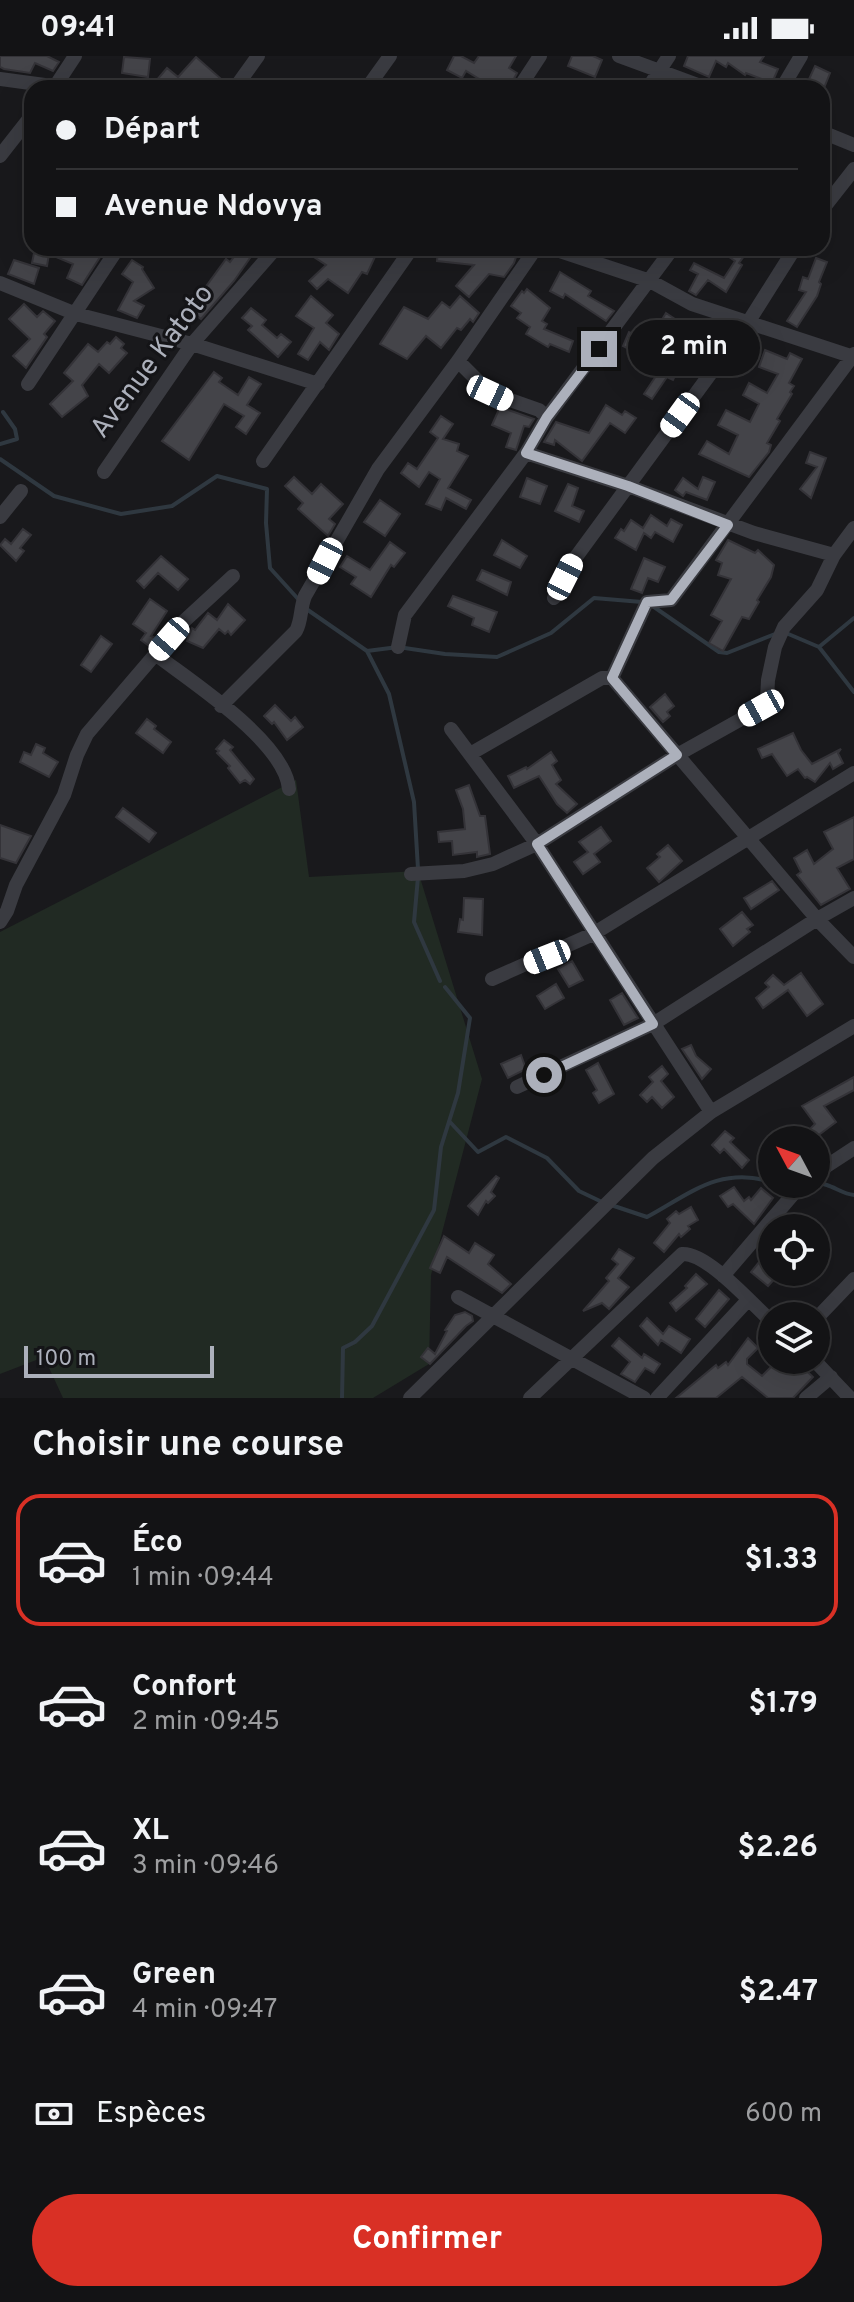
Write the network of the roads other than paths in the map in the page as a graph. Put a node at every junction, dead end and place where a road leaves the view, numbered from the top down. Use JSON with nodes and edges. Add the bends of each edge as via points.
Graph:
{"nodes":[{"id":1,"x":75,"y":56,"type":"edge"},
{"id":2,"x":258,"y":56,"type":"edge"},
{"id":3,"x":390,"y":56,"type":"edge"},
{"id":4,"x":540,"y":56,"type":"edge"},
{"id":5,"x":619,"y":56,"type":"edge"},
{"id":6,"x":669,"y":56,"type":"edge"},
{"id":7,"x":801,"y":56,"type":"edge"},
{"id":8,"x":660,"y":72,"type":"junction"},
{"id":9,"x":0,"y":79,"type":"edge"},
{"id":10,"x":63,"y":80,"type":"edge"},
{"id":11,"x":241,"y":80,"type":"edge"},
{"id":12,"x":373,"y":80,"type":"edge"},
{"id":13,"x":524,"y":80,"type":"edge"},
{"id":14,"x":654,"y":80,"type":"edge"},
{"id":15,"x":683,"y":80,"type":"edge"},
{"id":16,"x":787,"y":80,"type":"edge"},
{"id":17,"x":24,"y":82,"type":"edge"},
{"id":18,"x":24,"y":125,"type":"edge"},
{"id":19,"x":830,"y":135,"type":"edge"},
{"id":20,"x":854,"y":145,"type":"edge"},
{"id":21,"x":0,"y":156,"type":"edge"},
{"id":22,"x":854,"y":169,"type":"edge"},
{"id":23,"x":830,"y":200,"type":"edge"},
{"id":24,"x":113,"y":256,"type":"edge"},
{"id":25,"x":269,"y":256,"type":"edge"},
{"id":26,"x":406,"y":256,"type":"edge"},
{"id":27,"x":530,"y":256,"type":"edge"},
{"id":28,"x":575,"y":256,"type":"edge"},
{"id":29,"x":667,"y":256,"type":"edge"},
{"id":30,"x":790,"y":256,"type":"edge"},
{"id":31,"x":650,"y":281,"type":"junction"},
{"id":32,"x":0,"y":283,"type":"edge"},
{"id":33,"x":76,"y":314,"type":"junction"},
{"id":34,"x":749,"y":321,"type":"junction"},
{"id":35,"x":192,"y":344,"type":"junction"},
{"id":36,"x":853,"y":356,"type":"edge"},
{"id":37,"x":458,"y":361,"type":"junction"},
{"id":38,"x":28,"y":384,"type":"dead end"},
{"id":39,"x":318,"y":384,"type":"junction"},
{"id":40,"x":547,"y":417,"type":"junction"},
{"id":41,"x":526,"y":453,"type":"junction"},
{"id":42,"x":263,"y":461,"type":"dead end"},
{"id":43,"x":104,"y":472,"type":"dead end"},
{"id":44,"x":628,"y":486,"type":"junction"},
{"id":45,"x":21,"y":491,"type":"dead end"},
{"id":46,"x":0,"y":517,"type":"edge"},
{"id":47,"x":728,"y":525,"type":"junction"},
{"id":48,"x":854,"y":528,"type":"edge"},
{"id":49,"x":834,"y":555,"type":"junction"},
{"id":50,"x":233,"y":576,"type":"dead end"},
{"id":51,"x":554,"y":598,"type":"dead end"},
{"id":52,"x":398,"y":647,"type":"dead end"},
{"id":53,"x":155,"y":654,"type":"junction"},
{"id":54,"x":612,"y":678,"type":"junction"},
{"id":55,"x":221,"y":706,"type":"junction"},
{"id":56,"x":451,"y":729,"type":"dead end"},
{"id":57,"x":470,"y":754,"type":"junction"},
{"id":58,"x":677,"y":755,"type":"junction"},
{"id":59,"x":854,"y":773,"type":"edge"},
{"id":60,"x":289,"y":789,"type":"dead end"},
{"id":61,"x":751,"y":838,"type":"junction"},
{"id":62,"x":537,"y":844,"type":"junction"},
{"id":63,"x":411,"y":874,"type":"dead end"},
{"id":64,"x":854,"y":898,"type":"edge"},
{"id":65,"x":817,"y":919,"type":"junction"},
{"id":66,"x":0,"y":922,"type":"edge"},
{"id":67,"x":593,"y":934,"type":"junction"},
{"id":68,"x":854,"y":957,"type":"edge"},
{"id":69,"x":492,"y":979,"type":"dead end"},
{"id":70,"x":653,"y":1024,"type":"junction"},
{"id":71,"x":854,"y":1026,"type":"edge"},
{"id":72,"x":517,"y":1087,"type":"dead end"},
{"id":73,"x":711,"y":1112,"type":"junction"},
{"id":74,"x":854,"y":1148,"type":"edge"},
{"id":75,"x":830,"y":1164,"type":"edge"},
{"id":76,"x":790,"y":1198,"type":"edge"},
{"id":77,"x":723,"y":1276,"type":"junction"},
{"id":78,"x":854,"y":1279,"type":"edge"},
{"id":79,"x":458,"y":1297,"type":"dead end"},
{"id":80,"x":748,"y":1300,"type":"junction"},
{"id":81,"x":830,"y":1304,"type":"edge"},
{"id":82,"x":758,"y":1309,"type":"edge"},
{"id":83,"x":494,"y":1315,"type":"junction"},
{"id":84,"x":572,"y":1359,"type":"junction"},
{"id":85,"x":828,"y":1374,"type":"edge"},
{"id":86,"x":831,"y":1377,"type":"junction"},
{"id":87,"x":410,"y":1398,"type":"edge"},
{"id":88,"x":530,"y":1398,"type":"edge"},
{"id":89,"x":644,"y":1398,"type":"edge"},
{"id":90,"x":657,"y":1398,"type":"edge"},
{"id":91,"x":806,"y":1398,"type":"edge"},
{"id":92,"x":850,"y":1398,"type":"edge"}],
"edges":[{"from":1,"to":10,"type":"street"},
{"from":2,"to":11,"type":"street"},
{"from":3,"to":12,"type":"street"},
{"from":4,"to":13,"type":"street"},
{"from":5,"to":8,"type":"street"},
{"from":6,"to":8,"type":"street"},
{"from":7,"to":16,"type":"street"},
{"from":8,"to":14,"type":"street"},
{"from":8,"to":15,"type":"street"},
{"from":9,"to":17,"type":"street"},
{"from":18,"to":21,"type":"street"},
{"from":19,"to":20,"type":"street"},
{"from":22,"to":23,"type":"street"},
{"from":24,"to":33,"type":"street"},
{"from":25,"to":35,"type":"street","name":"Avenue Katoto"},
{"from":26,"to":39,"type":"street"},
{"from":27,"to":37,"type":"street"},
{"from":28,"to":31,"type":"street"},
{"from":29,"to":31,"type":"street"},
{"from":30,"to":34,"type":"street"},
{"from":31,"to":34,"type":"street","via":[[692,304]]},
{"from":31,"to":40,"type":"street"},
{"from":32,"to":33,"type":"street"},
{"from":33,"to":35,"type":"street"},
{"from":33,"to":38,"type":"street"},
{"from":34,"to":36,"type":"street"},
{"from":34,"to":44,"type":"street"},
{"from":35,"to":39,"type":"street"},
{"from":35,"to":43,"type":"street","name":"Avenue Katoto"},
{"from":36,"to":47,"type":"street"},
{"from":37,"to":40,"type":"street","via":[[490,393]]},
{"from":37,"to":55,"type":"street","via":[[362,495],[305,596],[296,631]]},
{"from":39,"to":42,"type":"street"},
{"from":40,"to":41,"type":"street"},
{"from":41,"to":44,"type":"street"},
{"from":41,"to":52,"type":"street","via":[[405,615]]},
{"from":44,"to":47,"type":"street"},
{"from":44,"to":51,"type":"street","via":[[576,557]]},
{"from":45,"to":46,"type":"street"},
{"from":47,"to":49,"type":"street"},
{"from":47,"to":54,"type":"street","via":[[671,600],[647,602]]},
{"from":48,"to":49,"type":"street"},
{"from":49,"to":58,"type":"street","via":[[817,590],[784,627],[775,647],[767,701]]},
{"from":50,"to":53,"type":"street"},
{"from":53,"to":55,"type":"street"},
{"from":53,"to":66,"type":"street","via":[[87,734],[64,795]]},
{"from":54,"to":57,"type":"street","via":[[602,678]]},
{"from":54,"to":58,"type":"street"},
{"from":55,"to":60,"type":"street","via":[[276,757],[288,774]]},
{"from":56,"to":57,"type":"street"},
{"from":57,"to":62,"type":"street"},
{"from":58,"to":61,"type":"street"},
{"from":58,"to":62,"type":"street"},
{"from":59,"to":61,"type":"street"},
{"from":61,"to":65,"type":"street"},
{"from":61,"to":67,"type":"street"},
{"from":62,"to":63,"type":"street","via":[[464,871]]},
{"from":62,"to":67,"type":"street"},
{"from":64,"to":65,"type":"street"},
{"from":65,"to":68,"type":"street"},
{"from":65,"to":70,"type":"street"},
{"from":67,"to":69,"type":"street"},
{"from":67,"to":70,"type":"street"},
{"from":70,"to":72,"type":"street"},
{"from":70,"to":73,"type":"street"},
{"from":71,"to":73,"type":"street"},
{"from":73,"to":83,"type":"street","via":[[653,1158]]},
{"from":74,"to":75,"type":"street"},
{"from":76,"to":77,"type":"street"},
{"from":77,"to":80,"type":"street"},
{"from":77,"to":84,"type":"street","via":[[696,1256],[682,1254]]},
{"from":78,"to":81,"type":"street"},
{"from":79,"to":83,"type":"street"},
{"from":80,"to":82,"type":"street"},
{"from":80,"to":90,"type":"street"},
{"from":83,"to":84,"type":"street"},
{"from":83,"to":87,"type":"street"},
{"from":84,"to":88,"type":"street"},
{"from":84,"to":89,"type":"street"},
{"from":85,"to":86,"type":"street"},
{"from":86,"to":91,"type":"street"},
{"from":86,"to":92,"type":"street"}]}
